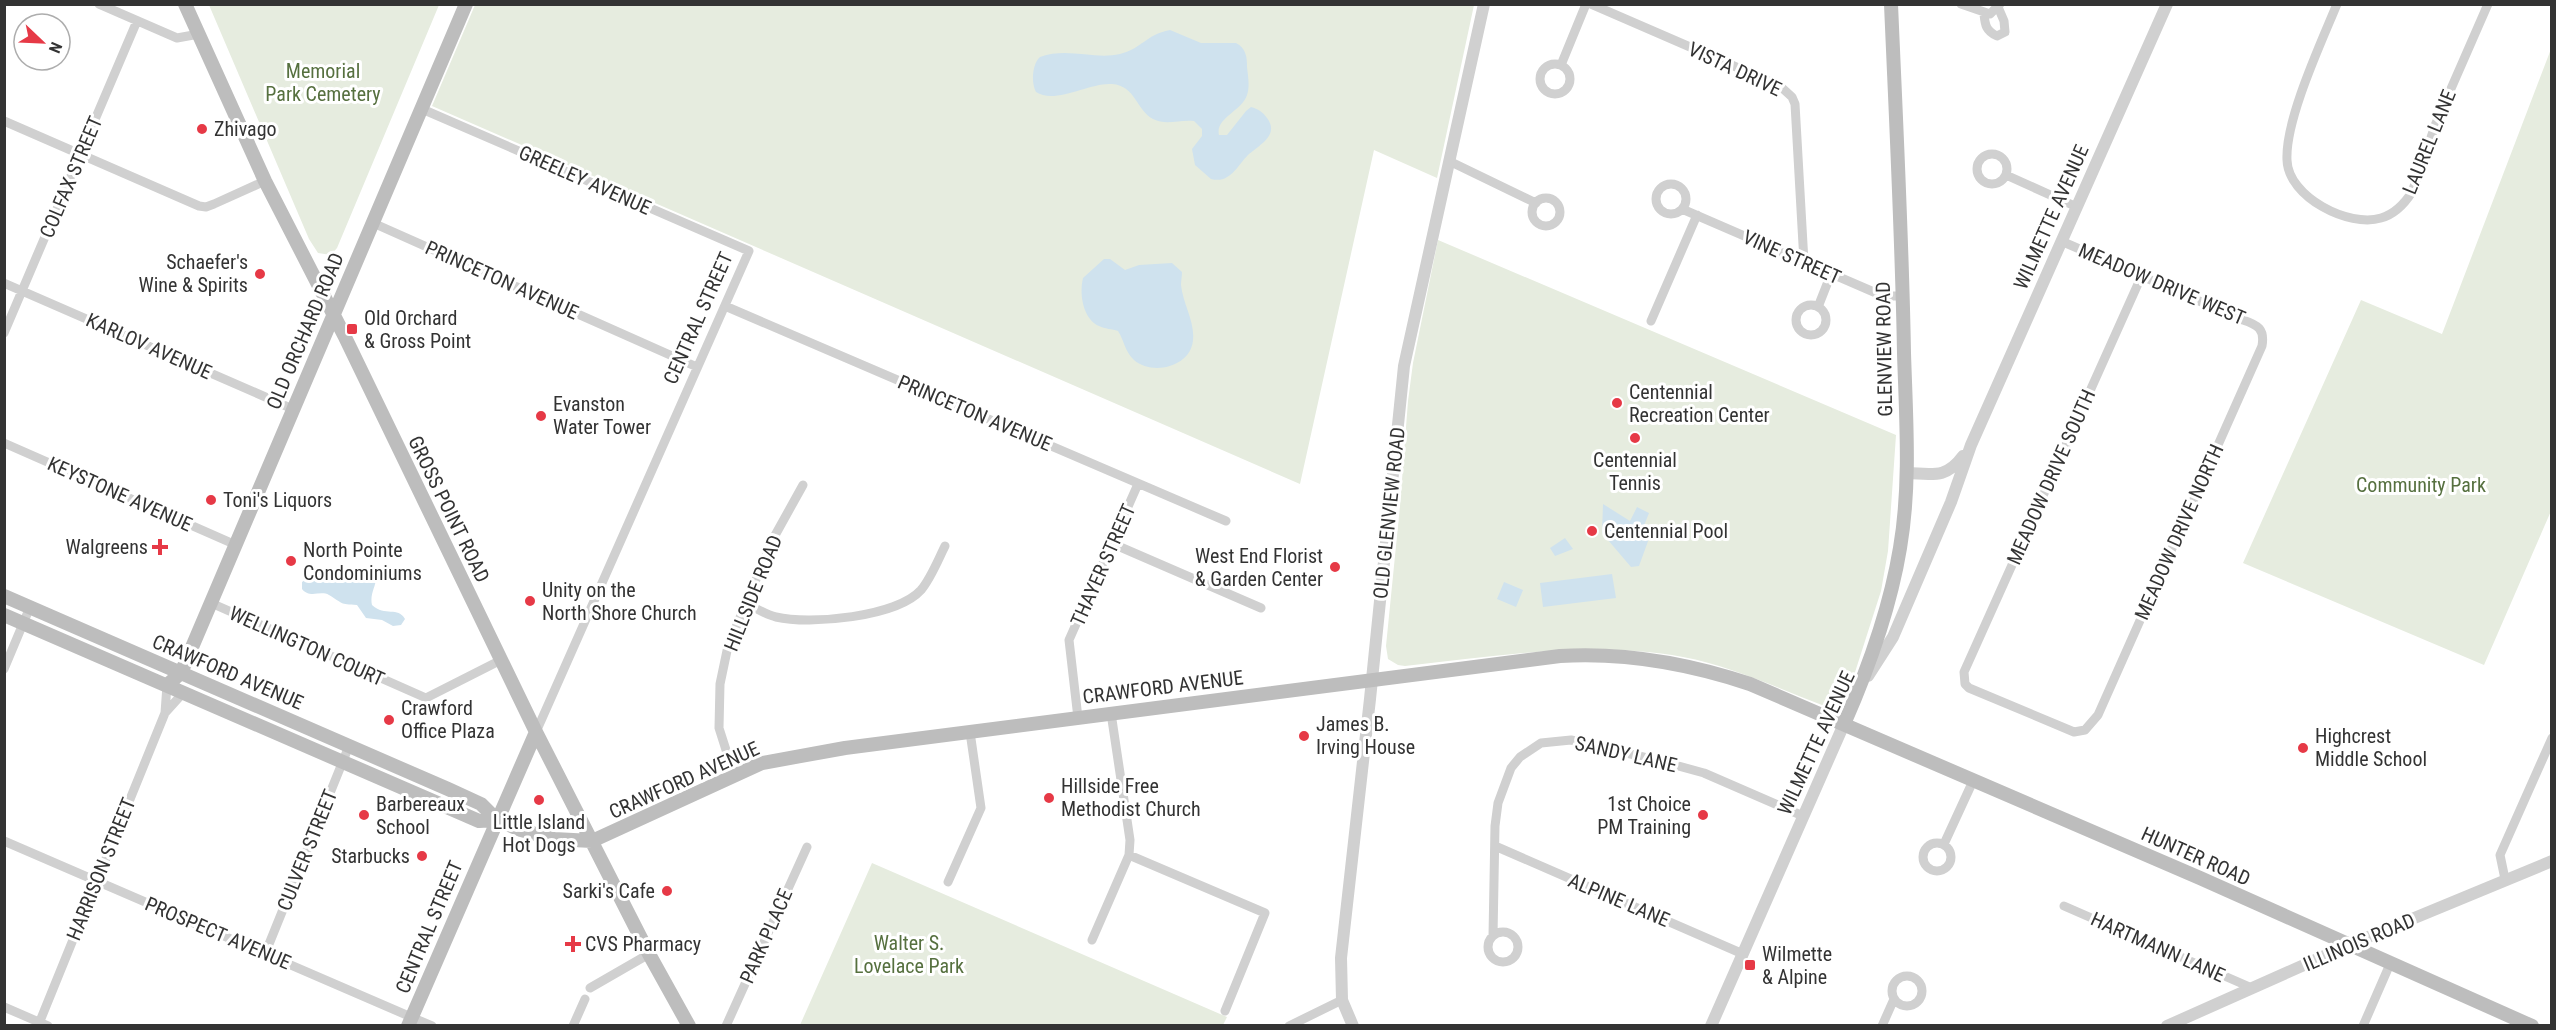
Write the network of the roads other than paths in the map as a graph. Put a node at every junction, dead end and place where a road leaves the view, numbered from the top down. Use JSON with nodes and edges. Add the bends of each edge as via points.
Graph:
{"nodes":[{"id":1,"x":99,"y":4,"type":"edge"},
{"id":2,"x":185,"y":4,"type":"edge"},
{"id":3,"x":466,"y":4,"type":"edge"},
{"id":4,"x":1484,"y":4,"type":"edge"},
{"id":5,"x":1588,"y":4,"type":"edge"},
{"id":6,"x":1891,"y":4,"type":"edge"},
{"id":7,"x":1961,"y":4,"type":"edge"},
{"id":8,"x":2167,"y":4,"type":"edge"},
{"id":9,"x":2337,"y":4,"type":"edge"},
{"id":10,"x":2488,"y":4,"type":"edge"},
{"id":11,"x":1999,"y":6,"type":"edge"},
{"id":12,"x":1984,"y":14,"type":"junction"},
{"id":13,"x":137,"y":21,"type":"junction"},
{"id":14,"x":199,"y":34,"type":"junction"},
{"id":15,"x":1561,"y":65,"type":"dead end"},
{"id":16,"x":422,"y":109,"type":"junction"},
{"id":17,"x":4,"y":121,"type":"edge"},
{"id":18,"x":80,"y":154,"type":"junction"},
{"id":19,"x":1449,"y":161,"type":"junction"},
{"id":20,"x":2006,"y":175,"type":"dead end"},
{"id":21,"x":265,"y":181,"type":"junction"},
{"id":22,"x":1536,"y":203,"type":"dead end"},
{"id":23,"x":2077,"y":207,"type":"junction"},
{"id":24,"x":1682,"y":209,"type":"dead end"},
{"id":25,"x":1697,"y":215,"type":"junction"},
{"id":26,"x":373,"y":223,"type":"junction"},
{"id":27,"x":2061,"y":241,"type":"junction"},
{"id":28,"x":749,"y":251,"type":"joint"},
{"id":29,"x":1803,"y":262,"type":"junction"},
{"id":30,"x":1831,"y":274,"type":"junction"},
{"id":31,"x":2142,"y":275,"type":"junction"},
{"id":32,"x":4,"y":283,"type":"edge"},
{"id":33,"x":23,"y":291,"type":"junction"},
{"id":34,"x":1903,"y":296,"type":"junction"},
{"id":35,"x":725,"y":306,"type":"junction"},
{"id":36,"x":1818,"y":307,"type":"dead end"},
{"id":37,"x":333,"y":316,"type":"junction"},
{"id":38,"x":1651,"y":321,"type":"dead end"},
{"id":39,"x":2261,"y":330,"type":"joint"},
{"id":40,"x":4,"y":333,"type":"edge"},
{"id":41,"x":698,"y":367,"type":"junction"},
{"id":42,"x":293,"y":409,"type":"junction"},
{"id":43,"x":4,"y":443,"type":"edge"},
{"id":44,"x":1971,"y":445,"type":"junction"},
{"id":45,"x":1907,"y":473,"type":"junction"},
{"id":46,"x":1138,"y":484,"type":"junction"},
{"id":47,"x":803,"y":485,"type":"dead end"},
{"id":48,"x":1226,"y":521,"type":"dead end"},
{"id":49,"x":1112,"y":543,"type":"junction"},
{"id":50,"x":236,"y":545,"type":"junction"},
{"id":51,"x":945,"y":546,"type":"dead end"},
{"id":52,"x":4,"y":596,"type":"edge"},
{"id":53,"x":211,"y":603,"type":"junction"},
{"id":54,"x":747,"y":604,"type":"junction"},
{"id":55,"x":30,"y":607,"type":"junction"},
{"id":56,"x":1261,"y":608,"type":"dead end"},
{"id":57,"x":4,"y":615,"type":"edge"},
{"id":58,"x":23,"y":623,"type":"junction"},
{"id":59,"x":501,"y":660,"type":"junction"},
{"id":60,"x":4,"y":669,"type":"edge"},
{"id":61,"x":181,"y":673,"type":"junction"},
{"id":62,"x":1372,"y":679,"type":"junction"},
{"id":63,"x":167,"y":686,"type":"junction"},
{"id":64,"x":1860,"y":687,"type":"junction"},
{"id":65,"x":183,"y":693,"type":"junction"},
{"id":66,"x":165,"y":713,"type":"junction"},
{"id":67,"x":1111,"y":713,"type":"junction"},
{"id":68,"x":1078,"y":718,"type":"junction"},
{"id":69,"x":1844,"y":724,"type":"junction"},
{"id":70,"x":2085,"y":730,"type":"joint"},
{"id":71,"x":536,"y":732,"type":"junction"},
{"id":72,"x":970,"y":732,"type":"junction"},
{"id":73,"x":2552,"y":738,"type":"edge"},
{"id":74,"x":349,"y":746,"type":"junction"},
{"id":75,"x":343,"y":762,"type":"junction"},
{"id":76,"x":734,"y":776,"type":"junction"},
{"id":77,"x":1973,"y":781,"type":"junction"},
{"id":78,"x":1803,"y":816,"type":"junction"},
{"id":79,"x":496,"y":819,"type":"junction"},
{"id":80,"x":4,"y":841,"type":"edge"},
{"id":81,"x":592,"y":841,"type":"junction"},
{"id":82,"x":1944,"y":844,"type":"dead end"},
{"id":83,"x":1495,"y":846,"type":"junction"},
{"id":84,"x":807,"y":847,"type":"dead end"},
{"id":85,"x":1129,"y":855,"type":"junction"},
{"id":86,"x":2552,"y":861,"type":"edge"},
{"id":87,"x":2505,"y":879,"type":"junction"},
{"id":88,"x":97,"y":881,"type":"junction"},
{"id":89,"x":948,"y":882,"type":"dead end"},
{"id":90,"x":2064,"y":906,"type":"dead end"},
{"id":91,"x":1493,"y":936,"type":"dead end"},
{"id":92,"x":1092,"y":940,"type":"dead end"},
{"id":93,"x":2349,"y":945,"type":"junction"},
{"id":94,"x":265,"y":954,"type":"junction"},
{"id":95,"x":649,"y":954,"type":"junction"},
{"id":96,"x":1743,"y":954,"type":"junction"},
{"id":97,"x":2390,"y":964,"type":"junction"},
{"id":98,"x":590,"y":988,"type":"dead end"},
{"id":99,"x":2252,"y":988,"type":"junction"},
{"id":100,"x":585,"y":999,"type":"dead end"},
{"id":101,"x":1894,"y":999,"type":"dead end"},
{"id":102,"x":1342,"y":1000,"type":"junction"},
{"id":103,"x":4,"y":1006,"type":"edge"},
{"id":104,"x":1224,"y":1011,"type":"dead end"},
{"id":105,"x":410,"y":1021,"type":"edge"},
{"id":106,"x":42,"y":1024,"type":"edge"},
{"id":107,"x":432,"y":1026,"type":"edge"},
{"id":108,"x":573,"y":1026,"type":"edge"},
{"id":109,"x":689,"y":1026,"type":"edge"},
{"id":110,"x":726,"y":1026,"type":"edge"},
{"id":111,"x":1289,"y":1026,"type":"edge"},
{"id":112,"x":1353,"y":1026,"type":"edge"},
{"id":113,"x":1711,"y":1026,"type":"edge"},
{"id":114,"x":1882,"y":1026,"type":"edge"},
{"id":115,"x":2167,"y":1026,"type":"edge"},
{"id":116,"x":2363,"y":1026,"type":"edge"},
{"id":117,"x":2532,"y":1026,"type":"edge"}],
"edges":[{"from":1,"to":13,"type":"street"},
{"from":2,"to":14,"type":"main road","name":"GROSS POINT ROAD"},
{"from":3,"to":16,"type":"main road","name":"OLD ORCHARD ROAD"},
{"from":4,"to":19,"type":"street","name":"OLD GLENVIEW ROAD"},
{"from":5,"to":15,"type":"street"},
{"from":5,"to":29,"type":"street","name":"VISTA DRIVE","via":[[1780,86],[1792,97]]},
{"from":6,"to":34,"type":"main road","name":"GLENVIEW ROAD"},
{"from":7,"to":12,"type":"street"},
{"from":8,"to":23,"type":"street","name":"WILMETTE AVENUE"},
{"from":9,"to":10,"type":"street","name":"LAUREL LANE","via":[[2294,122],[2286,159],[2288,173],[2298,189],[2328,208],[2353,218],[2372,220],[2392,213],[2407,201],[2452,83]]},
{"from":11,"to":12,"type":"street"},
{"from":11,"to":12,"type":"street","via":[[2005,32],[1997,36],[1991,33],[1985,26]]},
{"from":13,"to":14,"type":"street","via":[[177,38]]},
{"from":13,"to":18,"type":"street","name":"COLFAX STREET"},
{"from":14,"to":21,"type":"main road","name":"GROSS POINT ROAD"},
{"from":16,"to":26,"type":"main road","name":"OLD ORCHARD ROAD"},
{"from":16,"to":28,"type":"street","name":"GREELEY AVENUE"},
{"from":17,"to":18,"type":"street"},
{"from":18,"to":21,"type":"street","via":[[199,206],[214,204]]},
{"from":18,"to":33,"type":"street","name":"COLFAX STREET"},
{"from":19,"to":22,"type":"street"},
{"from":19,"to":62,"type":"street","name":"OLD GLENVIEW ROAD","via":[[1404,366]]},
{"from":20,"to":23,"type":"street"},
{"from":21,"to":37,"type":"main road","name":"GROSS POINT ROAD"},
{"from":23,"to":27,"type":"street","name":"WILMETTE AVENUE"},
{"from":24,"to":25,"type":"street","name":"VINE STREET"},
{"from":25,"to":29,"type":"street","name":"VINE STREET"},
{"from":25,"to":38,"type":"street"},
{"from":26,"to":37,"type":"main road","name":"OLD ORCHARD ROAD"},
{"from":26,"to":41,"type":"street","name":"PRINCETON AVENUE"},
{"from":27,"to":31,"type":"street","name":"MEADOW DRIVE WEST"},
{"from":27,"to":44,"type":"street","name":"WILMETTE AVENUE"},
{"from":28,"to":35,"type":"street","name":"CENTRAL STREET"},
{"from":29,"to":30,"type":"street","name":"VINE STREET"},
{"from":30,"to":34,"type":"street","name":"VINE STREET","via":[[1883,296]]},
{"from":30,"to":36,"type":"street"},
{"from":31,"to":39,"type":"street","name":"MEADOW DRIVE WEST"},
{"from":31,"to":70,"type":"street","name":"MEADOW DRIVE SOUTH","via":[[1964,679],[1969,688],[2067,730]]},
{"from":32,"to":33,"type":"street","name":"KARLOV AVENUE"},
{"from":33,"to":40,"type":"street","name":"COLFAX STREET"},
{"from":33,"to":42,"type":"street","name":"KARLOV AVENUE"},
{"from":34,"to":45,"type":"main road","name":"GLENVIEW ROAD"},
{"from":35,"to":41,"type":"street","name":"CENTRAL STREET"},
{"from":35,"to":46,"type":"street","name":"PRINCETON AVENUE"},
{"from":37,"to":42,"type":"main road","name":"OLD ORCHARD ROAD"},
{"from":37,"to":59,"type":"main road","name":"GROSS POINT ROAD"},
{"from":39,"to":70,"type":"street","name":"MEADOW DRIVE NORTH","via":[[2262,346],[2098,715]]},
{"from":41,"to":71,"type":"street","name":"CENTRAL STREET"},
{"from":42,"to":50,"type":"main road","name":"OLD ORCHARD ROAD"},
{"from":43,"to":50,"type":"street","name":"KEYSTONE AVENUE"},
{"from":44,"to":45,"type":"street","name":"WILMETTE AVENUE","via":[[1945,473]]},
{"from":44,"to":64,"type":"street","name":"WILMETTE AVENUE","via":[[1893,637]]},
{"from":45,"to":64,"type":"main road","name":"GLENVIEW ROAD","via":[[1894,584]]},
{"from":46,"to":48,"type":"street","name":"PRINCETON AVENUE"},
{"from":46,"to":49,"type":"street","name":"THAYER STREET"},
{"from":47,"to":54,"type":"street","name":"HILLSIDE ROAD","via":[[773,539]]},
{"from":49,"to":56,"type":"street"},
{"from":49,"to":68,"type":"street","name":"THAYER STREET","via":[[1069,640]]},
{"from":50,"to":53,"type":"main road","name":"OLD ORCHARD ROAD"},
{"from":51,"to":54,"type":"street","via":[[921,590],[904,604],[880,612],[801,621],[774,617]]},
{"from":52,"to":55,"type":"main road","name":"CRAWFORD AVENUE"},
{"from":53,"to":59,"type":"street","name":"WELLINGTON COURT","via":[[426,698]]},
{"from":53,"to":61,"type":"main road","name":"OLD ORCHARD ROAD"},
{"from":54,"to":76,"type":"street","name":"HILLSIDE ROAD","via":[[728,646],[720,684],[719,728]]},
{"from":55,"to":58,"type":"street"},
{"from":55,"to":61,"type":"main road","name":"CRAWFORD AVENUE"},
{"from":57,"to":58,"type":"main road","name":"CRAWFORD AVENUE"},
{"from":58,"to":60,"type":"street"},
{"from":58,"to":63,"type":"main road","name":"CRAWFORD AVENUE"},
{"from":59,"to":71,"type":"main road","name":"GROSS POINT ROAD"},
{"from":61,"to":63,"type":"main road","name":"OLD ORCHARD ROAD"},
{"from":61,"to":65,"type":"main road","name":"OLD ORCHARD ROAD"},
{"from":61,"to":74,"type":"main road","name":"CRAWFORD AVENUE"},
{"from":62,"to":67,"type":"main road","name":"CRAWFORD AVENUE"},
{"from":62,"to":69,"type":"main road","name":"CRAWFORD AVENUE","via":[[1560,656],[1593,654],[1654,659],[1750,684]]},
{"from":62,"to":102,"type":"street","name":"OLD GLENVIEW ROAD","via":[[1341,958]]},
{"from":63,"to":65,"type":"main road","name":"CRAWFORD AVENUE"},
{"from":63,"to":66,"type":"street","name":"HARRISON STREET"},
{"from":64,"to":69,"type":"main road","name":"WILMETTE AVENUE"},
{"from":65,"to":66,"type":"street","name":"HARRISON STREET"},
{"from":65,"to":75,"type":"main road","name":"CRAWFORD AVENUE"},
{"from":66,"to":88,"type":"street","name":"HARRISON STREET"},
{"from":67,"to":68,"type":"main road","name":"CRAWFORD AVENUE"},
{"from":67,"to":85,"type":"street"},
{"from":68,"to":72,"type":"main road","name":"CRAWFORD AVENUE"},
{"from":69,"to":77,"type":"main road","name":"HUNTER ROAD"},
{"from":69,"to":78,"type":"street","name":"WILMETTE AVENUE"},
{"from":71,"to":79,"type":"main road","name":"CENTRAL STREET"},
{"from":71,"to":81,"type":"main road","name":"GROSS POINT ROAD"},
{"from":72,"to":76,"type":"main road","name":"CRAWFORD AVENUE","via":[[762,763]]},
{"from":72,"to":89,"type":"street","via":[[981,808]]},
{"from":73,"to":87,"type":"street","via":[[2500,855]]},
{"from":74,"to":75,"type":"street","name":"CULVER STREET"},
{"from":74,"to":79,"type":"main road","name":"CRAWFORD AVENUE","via":[[481,804]]},
{"from":75,"to":79,"type":"main road","name":"CRAWFORD AVENUE","via":[[479,821]]},
{"from":75,"to":94,"type":"street","name":"CULVER STREET"},
{"from":76,"to":81,"type":"main road","name":"CRAWFORD AVENUE"},
{"from":77,"to":82,"type":"street"},
{"from":77,"to":93,"type":"main road","name":"HUNTER ROAD"},
{"from":78,"to":83,"type":"street","name":"SANDY LANE","via":[[1704,773],[1571,740],[1553,740],[1529,749],[1511,768],[1498,803]]},
{"from":78,"to":96,"type":"street","name":"WILMETTE AVENUE"},
{"from":79,"to":81,"type":"main road","name":"CRAWFORD AVENUE","via":[[554,839]]},
{"from":79,"to":105,"type":"main road","name":"CENTRAL STREET"},
{"from":80,"to":88,"type":"street","name":"PROSPECT AVENUE"},
{"from":81,"to":95,"type":"main road","name":"GROSS POINT ROAD"},
{"from":83,"to":91,"type":"street","name":"SANDY LANE"},
{"from":83,"to":96,"type":"street","name":"ALPINE LANE"},
{"from":84,"to":110,"type":"street","name":"PARK PLACE"},
{"from":85,"to":92,"type":"street"},
{"from":85,"to":104,"type":"street","via":[[1265,913]]},
{"from":86,"to":87,"type":"street","name":"ILLINOIS ROAD"},
{"from":87,"to":93,"type":"street","name":"ILLINOIS ROAD"},
{"from":88,"to":94,"type":"street","name":"PROSPECT AVENUE"},
{"from":88,"to":106,"type":"street","name":"HARRISON STREET"},
{"from":90,"to":99,"type":"street","name":"HARTMANN LANE"},
{"from":93,"to":97,"type":"main road","name":"HUNTER ROAD"},
{"from":93,"to":99,"type":"street","name":"ILLINOIS ROAD"},
{"from":94,"to":105,"type":"street","name":"PROSPECT AVENUE"},
{"from":95,"to":98,"type":"street"},
{"from":95,"to":109,"type":"main road","name":"GROSS POINT ROAD"},
{"from":96,"to":113,"type":"street","name":"WILMETTE AVENUE"},
{"from":97,"to":116,"type":"street"},
{"from":97,"to":117,"type":"main road","name":"HUNTER ROAD"},
{"from":99,"to":115,"type":"street","name":"ILLINOIS ROAD"},
{"from":100,"to":108,"type":"street"},
{"from":101,"to":114,"type":"street"},
{"from":102,"to":111,"type":"street"},
{"from":102,"to":112,"type":"street","name":"OLD GLENVIEW ROAD"},
{"from":103,"to":106,"type":"street"},
{"from":105,"to":107,"type":"street","name":"PROSPECT AVENUE"}]}
